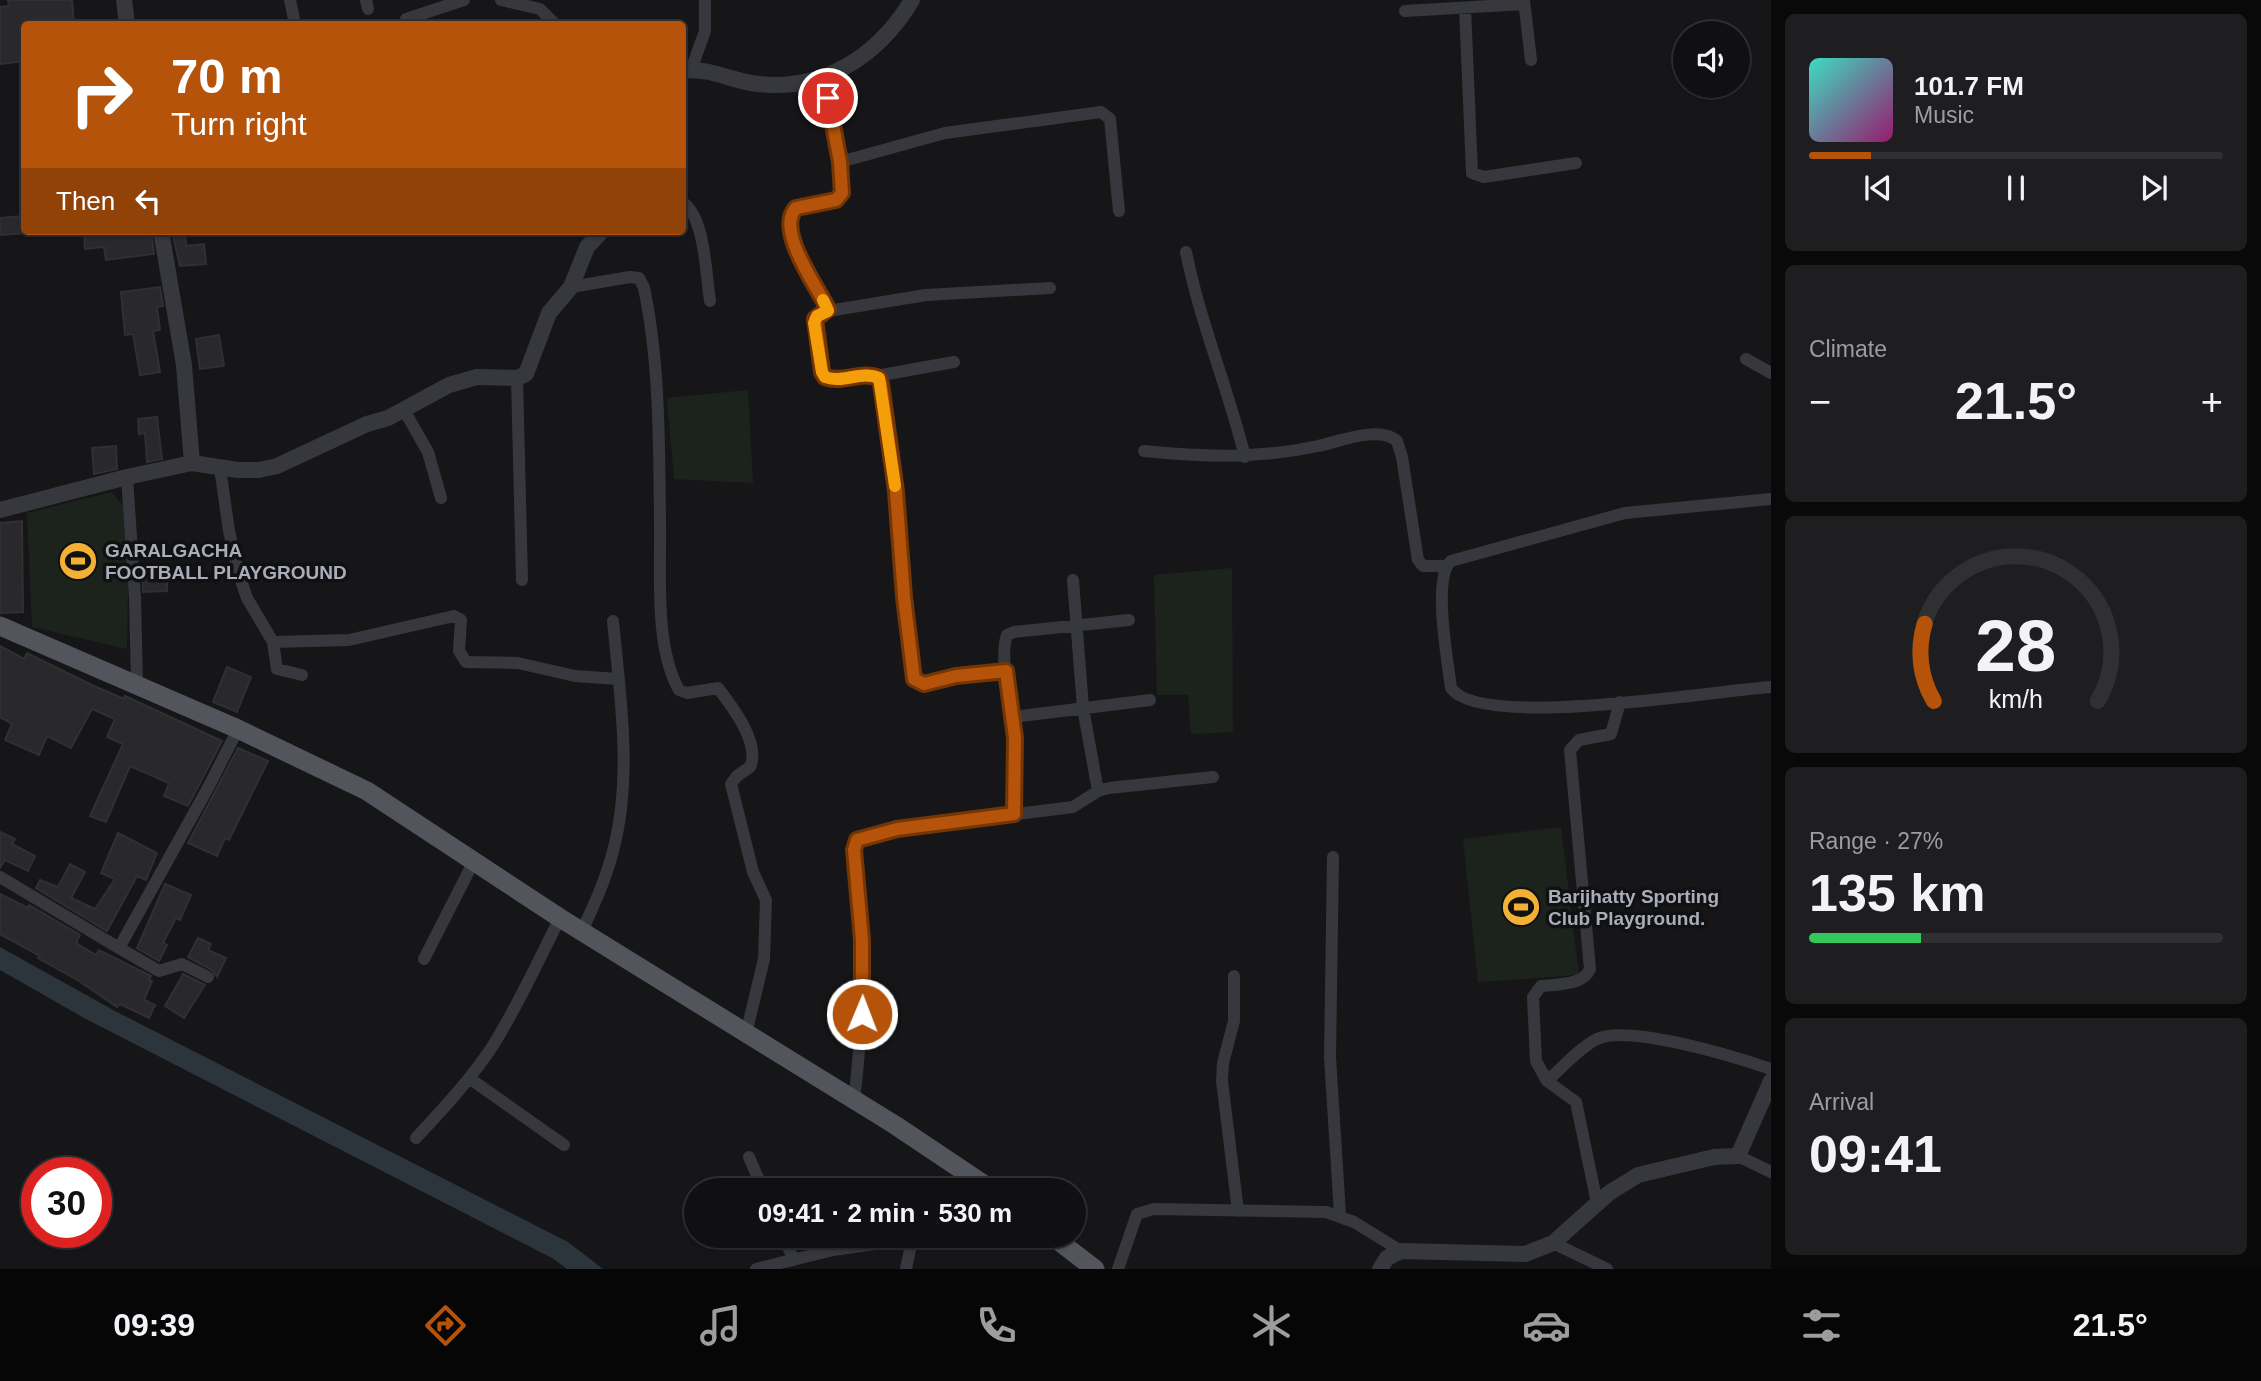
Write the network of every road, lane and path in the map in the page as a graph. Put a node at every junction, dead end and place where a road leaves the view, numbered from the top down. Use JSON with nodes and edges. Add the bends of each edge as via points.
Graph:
{"nodes":[{"id":1,"x":124,"y":0,"type":"edge"},
{"id":2,"x":290,"y":0,"type":"edge"},
{"id":3,"x":464,"y":0,"type":"edge"},
{"id":4,"x":500,"y":0,"type":"edge"},
{"id":5,"x":705,"y":0,"type":"edge"},
{"id":6,"x":912,"y":0,"type":"edge"},
{"id":7,"x":1524,"y":2,"type":"edge"},
{"id":8,"x":1465,"y":8,"type":"junction"},
{"id":9,"x":1405,"y":11,"type":"dead end"},
{"id":10,"x":406,"y":19,"type":"dead end"},
{"id":11,"x":127,"y":21,"type":"edge"},
{"id":12,"x":294,"y":21,"type":"edge"},
{"id":13,"x":552,"y":21,"type":"edge"},
{"id":14,"x":1531,"y":60,"type":"dead end"},
{"id":15,"x":687,"y":70,"type":"edge"},
{"id":16,"x":823,"y":76,"type":"junction"},
{"id":17,"x":840,"y":162,"type":"junction"},
{"id":18,"x":1576,"y":163,"type":"dead end"},
{"id":19,"x":686,"y":204,"type":"edge"},
{"id":20,"x":1119,"y":211,"type":"dead end"},
{"id":21,"x":161,"y":235,"type":"edge"},
{"id":22,"x":598,"y":235,"type":"edge"},
{"id":23,"x":1186,"y":252,"type":"dead end"},
{"id":24,"x":571,"y":287,"type":"junction"},
{"id":25,"x":1050,"y":288,"type":"dead end"},
{"id":26,"x":710,"y":301,"type":"dead end"},
{"id":27,"x":828,"y":311,"type":"junction"},
{"id":28,"x":1746,"y":359,"type":"dead end"},
{"id":29,"x":954,"y":362,"type":"dead end"},
{"id":30,"x":1771,"y":373,"type":"edge"},
{"id":31,"x":876,"y":376,"type":"junction"},
{"id":32,"x":517,"y":378,"type":"junction"},
{"id":33,"x":404,"y":410,"type":"junction"},
{"id":34,"x":1144,"y":451,"type":"dead end"},
{"id":35,"x":1245,"y":457,"type":"junction"},
{"id":36,"x":192,"y":463,"type":"junction"},
{"id":37,"x":220,"y":468,"type":"junction"},
{"id":38,"x":127,"y":477,"type":"junction"},
{"id":39,"x":441,"y":498,"type":"dead end"},
{"id":40,"x":1771,"y":499,"type":"edge"},
{"id":41,"x":0,"y":510,"type":"edge"},
{"id":42,"x":1446,"y":566,"type":"junction"},
{"id":43,"x":522,"y":580,"type":"dead end"},
{"id":44,"x":1073,"y":580,"type":"dead end"},
{"id":45,"x":1129,"y":620,"type":"dead end"},
{"id":46,"x":613,"y":621,"type":"dead end"},
{"id":47,"x":1077,"y":625,"type":"junction"},
{"id":48,"x":0,"y":626,"type":"edge"},
{"id":49,"x":273,"y":642,"type":"junction"},
{"id":50,"x":1006,"y":671,"type":"junction"},
{"id":51,"x":302,"y":675,"type":"dead end"},
{"id":52,"x":618,"y":679,"type":"junction"},
{"id":53,"x":137,"y":684,"type":"junction"},
{"id":54,"x":1771,"y":687,"type":"edge"},
{"id":55,"x":1150,"y":700,"type":"dead end"},
{"id":56,"x":1620,"y":702,"type":"junction"},
{"id":57,"x":1083,"y":708,"type":"junction"},
{"id":58,"x":1013,"y":717,"type":"junction"},
{"id":59,"x":238,"y":729,"type":"junction"},
{"id":60,"x":1213,"y":777,"type":"dead end"},
{"id":61,"x":1098,"y":791,"type":"junction"},
{"id":62,"x":1014,"y":814,"type":"junction"},
{"id":63,"x":1333,"y":857,"type":"dead end"},
{"id":64,"x":474,"y":861,"type":"junction"},
{"id":65,"x":0,"y":877,"type":"edge"},
{"id":66,"x":560,"y":918,"type":"junction"},
{"id":67,"x":582,"y":931,"type":"junction"},
{"id":68,"x":119,"y":948,"type":"junction"},
{"id":69,"x":424,"y":959,"type":"dead end"},
{"id":70,"x":208,"y":976,"type":"dead end"},
{"id":71,"x":1234,"y":976,"type":"dead end"},
{"id":72,"x":746,"y":1034,"type":"junction"},
{"id":73,"x":1771,"y":1069,"type":"edge"},
{"id":74,"x":469,"y":1078,"type":"junction"},
{"id":75,"x":1547,"y":1081,"type":"junction"},
{"id":76,"x":1771,"y":1081,"type":"edge"},
{"id":77,"x":854,"y":1100,"type":"junction"},
{"id":78,"x":416,"y":1138,"type":"dead end"},
{"id":79,"x":564,"y":1145,"type":"dead end"},
{"id":80,"x":1738,"y":1156,"type":"junction"},
{"id":81,"x":749,"y":1157,"type":"dead end"},
{"id":82,"x":1771,"y":1172,"type":"edge"},
{"id":83,"x":758,"y":1178,"type":"edge"},
{"id":84,"x":974,"y":1178,"type":"edge"},
{"id":85,"x":1597,"y":1203,"type":"junction"},
{"id":86,"x":1238,"y":1211,"type":"junction"},
{"id":87,"x":1340,"y":1215,"type":"junction"},
{"id":88,"x":1553,"y":1243,"type":"junction"},
{"id":89,"x":788,"y":1248,"type":"edge"},
{"id":90,"x":849,"y":1248,"type":"edge"},
{"id":91,"x":910,"y":1248,"type":"edge"},
{"id":92,"x":1068,"y":1248,"type":"edge"},
{"id":93,"x":1401,"y":1251,"type":"junction"},
{"id":94,"x":794,"y":1260,"type":"junction"},
{"id":95,"x":757,"y":1269,"type":"edge"},
{"id":96,"x":905,"y":1269,"type":"edge"},
{"id":97,"x":1095,"y":1269,"type":"edge"},
{"id":98,"x":1118,"y":1269,"type":"edge"},
{"id":99,"x":1380,"y":1269,"type":"edge"},
{"id":100,"x":1607,"y":1269,"type":"edge"}],
"edges":[{"from":1,"to":11,"type":"street"},
{"from":2,"to":12,"type":"street"},
{"from":3,"to":10,"type":"street"},
{"from":4,"to":13,"type":"street","via":[[540,9]]},
{"from":5,"to":15,"type":"street","via":[[705,31]]},
{"from":6,"to":16,"type":"street","via":[[879,44],[848,66]]},
{"from":7,"to":8,"type":"street"},
{"from":7,"to":14,"type":"street"},
{"from":8,"to":9,"type":"street"},
{"from":8,"to":18,"type":"street","via":[[1472,173],[1485,177]]},
{"from":15,"to":16,"type":"street","via":[[775,86]]},
{"from":16,"to":17,"type":"street"},
{"from":17,"to":20,"type":"street","via":[[945,133],[1101,112],[1110,119]]},
{"from":17,"to":27,"type":"street","via":[[841,196],[801,206],[792,218],[797,254]]},
{"from":19,"to":26,"type":"street","via":[[698,223]]},
{"from":21,"to":36,"type":"street","via":[[184,365]]},
{"from":22,"to":24,"type":"street","via":[[587,247]]},
{"from":23,"to":35,"type":"street"},
{"from":24,"to":32,"type":"street","via":[[549,313],[526,374]]},
{"from":24,"to":72,"type":"street","via":[[630,276],[639,278],[644,288],[654,367],[660,615],[665,642],[678,690],[718,688],[745,727],[753,754],[750,767],[731,784],[753,872],[766,900],[764,959]]},
{"from":25,"to":27,"type":"street","via":[[926,295]]},
{"from":27,"to":31,"type":"street","via":[[815,319],[825,377]]},
{"from":28,"to":30,"type":"street"},
{"from":29,"to":31,"type":"street"},
{"from":31,"to":50,"type":"street","via":[[883,391],[896,491],[914,679],[924,684]]},
{"from":32,"to":33,"type":"street","via":[[464,380]]},
{"from":32,"to":43,"type":"street"},
{"from":33,"to":37,"type":"street","via":[[277,466]]},
{"from":33,"to":39,"type":"street","via":[[428,452]]},
{"from":34,"to":35,"type":"street"},
{"from":35,"to":42,"type":"street","via":[[1368,436],[1392,437],[1402,457],[1418,560],[1423,566]]},
{"from":36,"to":37,"type":"street"},
{"from":36,"to":38,"type":"street"},
{"from":37,"to":49,"type":"street","via":[[240,579]]},
{"from":38,"to":41,"type":"street"},
{"from":38,"to":53,"type":"street"},
{"from":40,"to":42,"type":"street","via":[[1616,515],[1463,556]]},
{"from":42,"to":56,"type":"street","via":[[1441,592],[1451,688],[1456,696],[1507,708]]},
{"from":44,"to":47,"type":"street"},
{"from":45,"to":47,"type":"street"},
{"from":46,"to":52,"type":"street"},
{"from":47,"to":50,"type":"street","via":[[1010,633],[1005,643]]},
{"from":47,"to":57,"type":"street"},
{"from":48,"to":53,"type":"main road"},
{"from":49,"to":51,"type":"street","via":[[277,668]]},
{"from":49,"to":52,"type":"street","via":[[349,640],[454,617],[461,620],[459,652],[466,662],[518,663],[575,677]]},
{"from":50,"to":58,"type":"street"},
{"from":52,"to":67,"type":"street","via":[[623,734],[618,822],[609,863]]},
{"from":53,"to":59,"type":"main road"},
{"from":54,"to":56,"type":"street"},
{"from":55,"to":57,"type":"street"},
{"from":56,"to":75,"type":"street","via":[[1611,734],[1578,740],[1570,750],[1591,960],[1583,978],[1541,986],[1534,993],[1536,1061]]},
{"from":57,"to":58,"type":"street"},
{"from":57,"to":61,"type":"street"},
{"from":58,"to":62,"type":"street"},
{"from":59,"to":64,"type":"main road","via":[[367,791]]},
{"from":59,"to":68,"type":"street"},
{"from":60,"to":61,"type":"street"},
{"from":61,"to":62,"type":"street","via":[[1073,807]]},
{"from":62,"to":77,"type":"street","via":[[897,829],[857,840],[863,992]]},
{"from":63,"to":87,"type":"street","via":[[1330,1045]]},
{"from":64,"to":66,"type":"main road"},
{"from":64,"to":69,"type":"street"},
{"from":65,"to":68,"type":"street"},
{"from":66,"to":67,"type":"main road"},
{"from":66,"to":74,"type":"street","via":[[513,1011]]},
{"from":67,"to":72,"type":"main road"},
{"from":68,"to":70,"type":"street","via":[[159,971],[182,964]]},
{"from":71,"to":86,"type":"street","via":[[1234,1021],[1222,1070]]},
{"from":72,"to":77,"type":"main road"},
{"from":73,"to":75,"type":"street","via":[[1656,1039],[1609,1036],[1592,1042]]},
{"from":74,"to":78,"type":"street"},
{"from":74,"to":79,"type":"street"},
{"from":75,"to":85,"type":"street","via":[[1576,1102]]},
{"from":76,"to":80,"type":"street"},
{"from":77,"to":84,"type":"main road"},
{"from":80,"to":82,"type":"street"},
{"from":80,"to":85,"type":"street","via":[[1638,1175]]},
{"from":81,"to":83,"type":"street"},
{"from":85,"to":88,"type":"street"},
{"from":86,"to":87,"type":"street"},
{"from":86,"to":98,"type":"street","via":[[1143,1210],[1133,1223]]},
{"from":87,"to":93,"type":"street"},
{"from":88,"to":93,"type":"street","via":[[1525,1254]]},
{"from":88,"to":100,"type":"street"},
{"from":89,"to":94,"type":"street"},
{"from":90,"to":94,"type":"street"},
{"from":91,"to":96,"type":"street"},
{"from":92,"to":97,"type":"main road"},
{"from":93,"to":99,"type":"street","via":[[1387,1258]]},
{"from":94,"to":95,"type":"street"}]}
